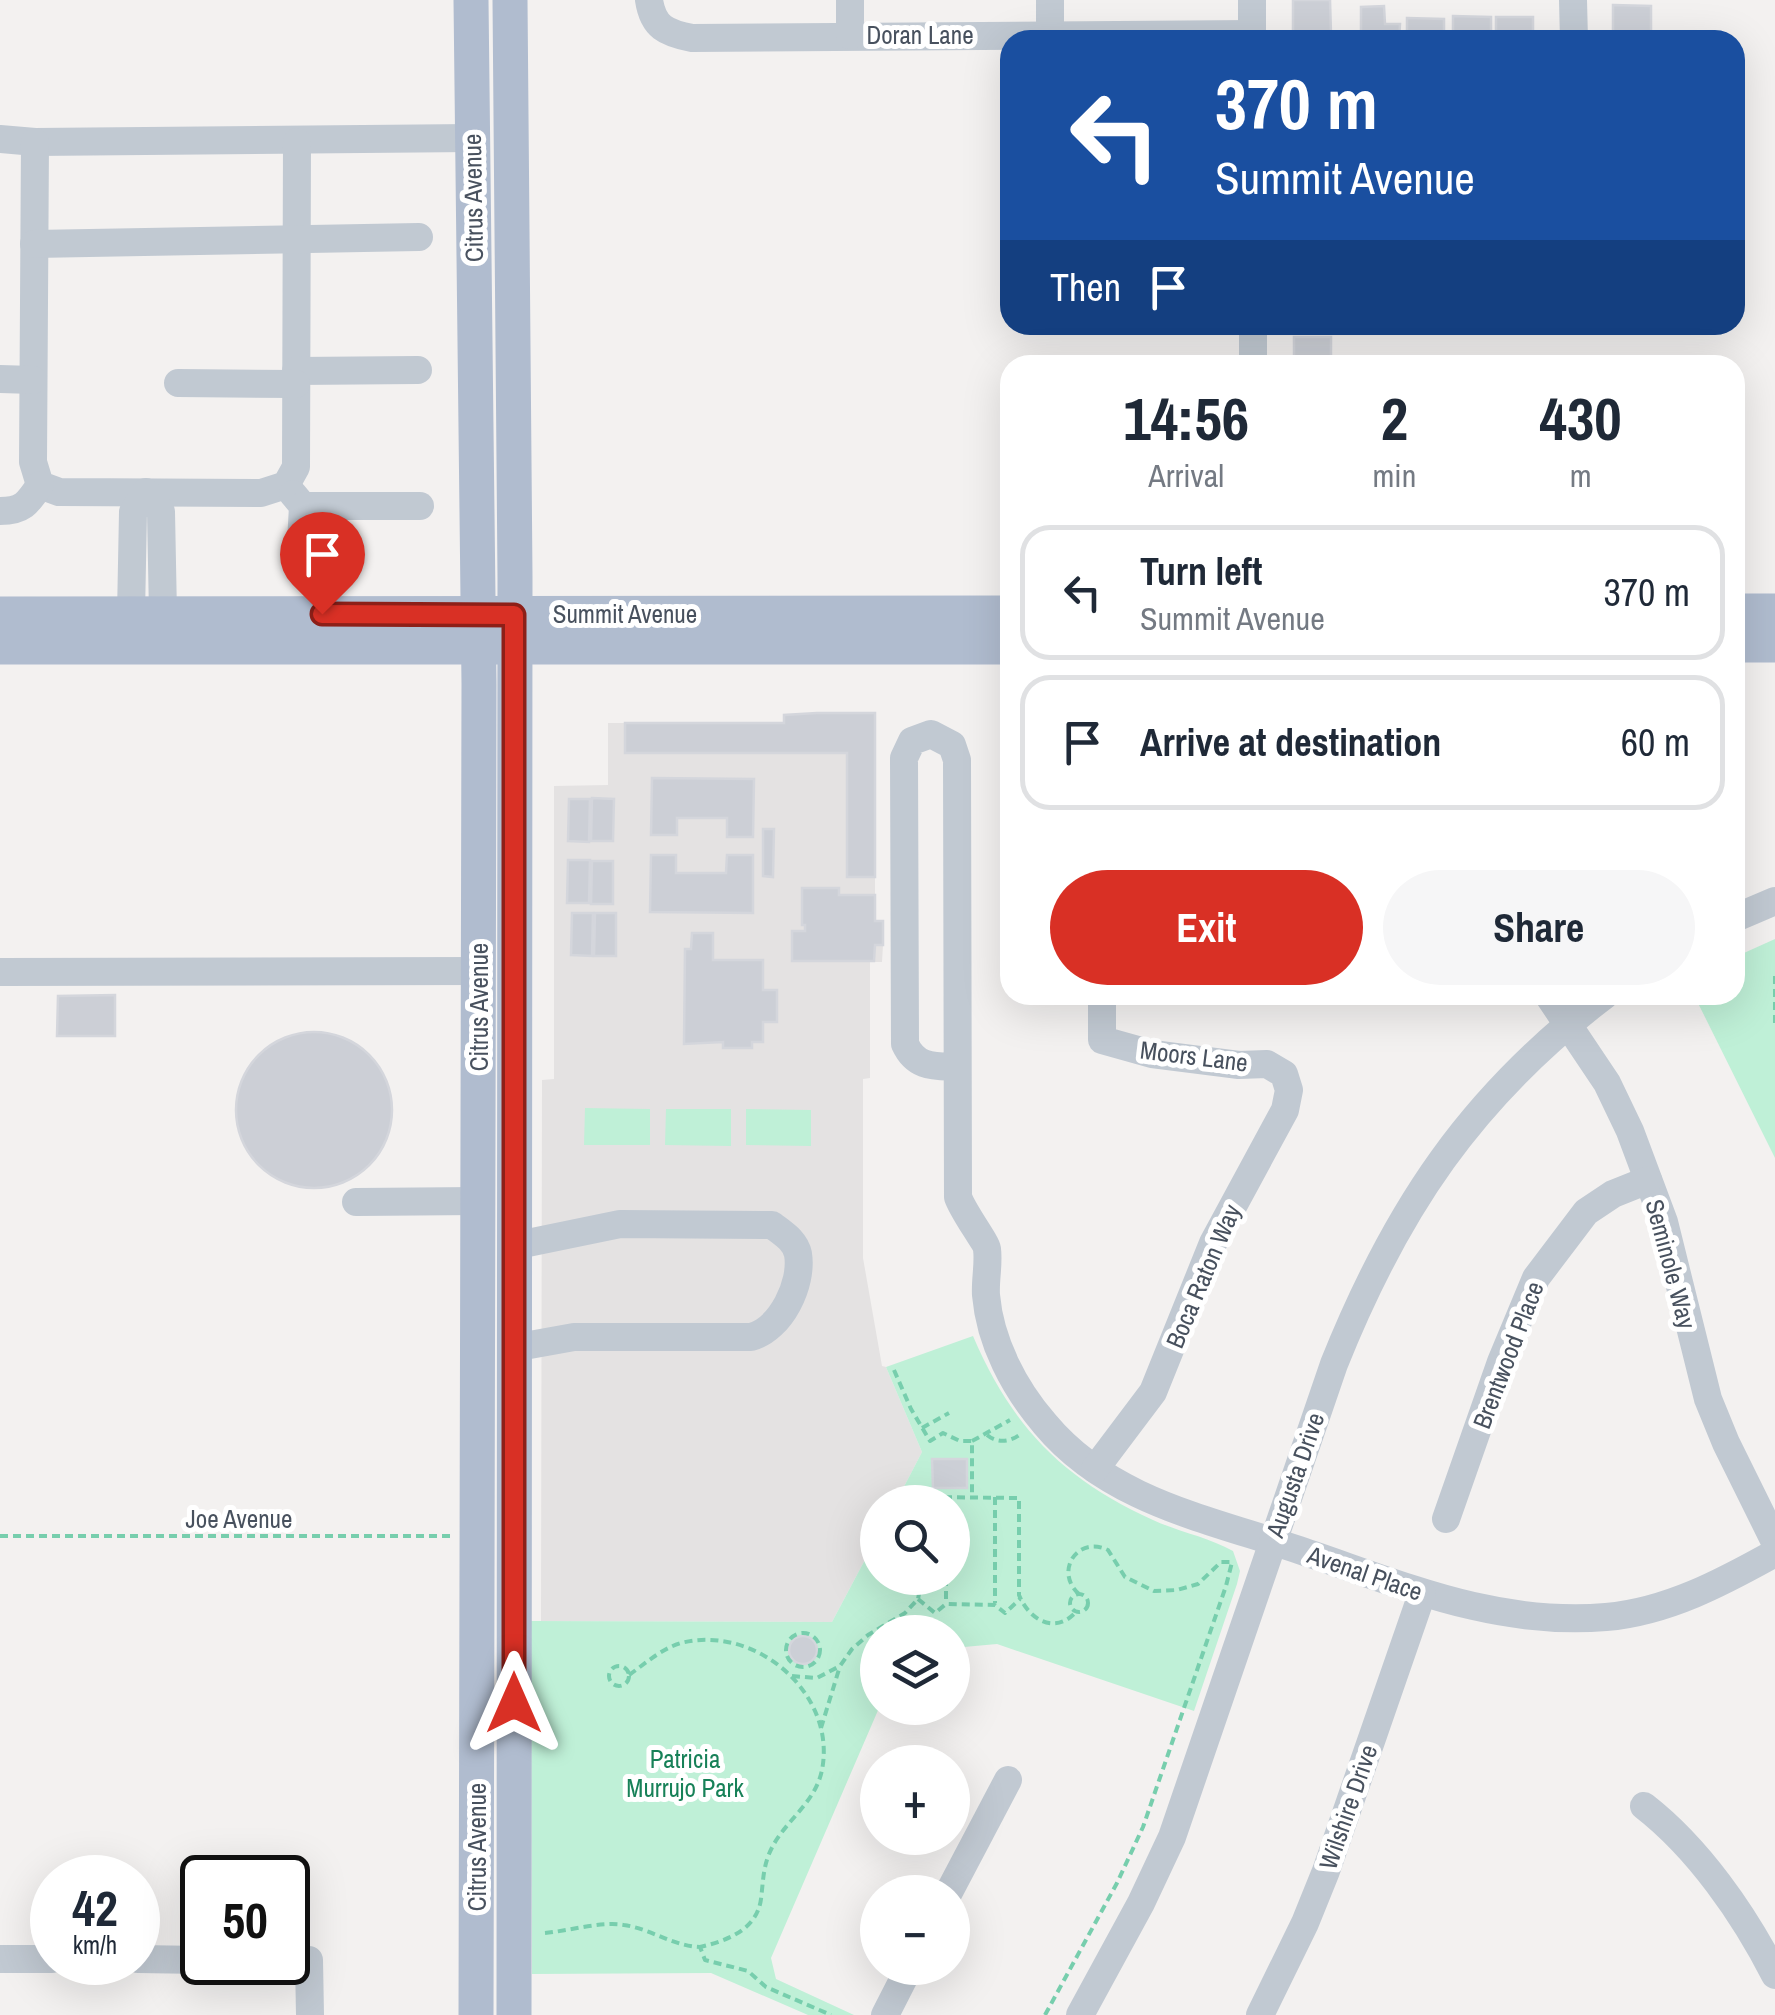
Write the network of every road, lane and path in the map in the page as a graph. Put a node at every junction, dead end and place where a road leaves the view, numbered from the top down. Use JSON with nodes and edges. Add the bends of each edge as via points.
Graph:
{"nodes":[{"id":1,"x":472,"y":0,"type":"edge"},
{"id":2,"x":510,"y":0,"type":"edge"},
{"id":3,"x":850,"y":0,"type":"edge"},
{"id":4,"x":1050,"y":0,"type":"edge"},
{"id":5,"x":1252,"y":0,"type":"edge"},
{"id":6,"x":1574,"y":0,"type":"edge"},
{"id":7,"x":652,"y":10,"type":"edge"},
{"id":8,"x":1050,"y":30,"type":"edge"},
{"id":9,"x":1252,"y":30,"type":"edge"},
{"id":10,"x":1574,"y":30,"type":"edge"},
{"id":11,"x":1000,"y":34,"type":"edge"},
{"id":12,"x":850,"y":35,"type":"junction"},
{"id":13,"x":472,"y":138,"type":"junction"},
{"id":14,"x":0,"y":139,"type":"edge"},
{"id":15,"x":35,"y":142,"type":"junction"},
{"id":16,"x":297,"y":142,"type":"junction"},
{"id":17,"x":419,"y":237,"type":"dead end"},
{"id":18,"x":298,"y":241,"type":"junction"},
{"id":19,"x":34,"y":244,"type":"junction"},
{"id":20,"x":418,"y":370,"type":"dead end"},
{"id":21,"x":296,"y":377,"type":"junction"},
{"id":22,"x":0,"y":379,"type":"edge"},
{"id":23,"x":33,"y":380,"type":"junction"},
{"id":24,"x":178,"y":383,"type":"dead end"},
{"id":25,"x":40,"y":484,"type":"junction"},
{"id":26,"x":146,"y":492,"type":"junction"},
{"id":27,"x":295,"y":496,"type":"junction"},
{"id":28,"x":420,"y":506,"type":"dead end"},
{"id":29,"x":0,"y":511,"type":"edge"},
{"id":30,"x":161,"y":540,"type":"junction"},
{"id":31,"x":132,"y":541,"type":"junction"},
{"id":32,"x":300,"y":560,"type":"dead end"},
{"id":33,"x":1745,"y":611,"type":"edge"},
{"id":34,"x":1775,"y":611,"type":"edge"},
{"id":35,"x":1000,"y":613,"type":"edge"},
{"id":36,"x":0,"y":614,"type":"edge"},
{"id":37,"x":147,"y":614,"type":"junction"},
{"id":38,"x":477,"y":631,"type":"junction"},
{"id":39,"x":514,"y":631,"type":"junction"},
{"id":40,"x":1745,"y":645,"type":"edge"},
{"id":41,"x":1775,"y":645,"type":"edge"},
{"id":42,"x":1000,"y":646,"type":"edge"},
{"id":43,"x":0,"y":647,"type":"edge"},
{"id":44,"x":1775,"y":901,"type":"edge"},
{"id":45,"x":1745,"y":914,"type":"edge"},
{"id":46,"x":479,"y":971,"type":"junction"},
{"id":47,"x":0,"y":972,"type":"edge"},
{"id":48,"x":1775,"y":976,"type":"edge"},
{"id":49,"x":1102,"y":1005,"type":"edge"},
{"id":50,"x":1554,"y":1005,"type":"edge"},
{"id":51,"x":1593,"y":1005,"type":"edge"},
{"id":52,"x":1568,"y":1026,"type":"junction"},
{"id":53,"x":1775,"y":1027,"type":"edge"},
{"id":54,"x":957,"y":1067,"type":"junction"},
{"id":55,"x":1284,"y":1074,"type":"joint"},
{"id":56,"x":1648,"y":1180,"type":"junction"},
{"id":57,"x":478,"y":1200,"type":"junction"},
{"id":58,"x":356,"y":1202,"type":"dead end"},
{"id":59,"x":513,"y":1246,"type":"junction"},
{"id":60,"x":513,"y":1348,"type":"junction"},
{"id":61,"x":894,"y":1370,"type":"dead end"},
{"id":62,"x":949,"y":1413,"type":"dead end"},
{"id":63,"x":922,"y":1428,"type":"junction"},
{"id":64,"x":1022,"y":1433,"type":"dead end"},
{"id":65,"x":986,"y":1435,"type":"dead end"},
{"id":66,"x":1095,"y":1469,"type":"junction"},
{"id":67,"x":972,"y":1497,"type":"joint"},
{"id":68,"x":995,"y":1497,"type":"junction"},
{"id":69,"x":1446,"y":1519,"type":"dead end"},
{"id":70,"x":0,"y":1536,"type":"edge"},
{"id":71,"x":477,"y":1536,"type":"junction"},
{"id":72,"x":1273,"y":1541,"type":"junction"},
{"id":73,"x":1775,"y":1542,"type":"edge"},
{"id":74,"x":1775,"y":1553,"type":"edge"},
{"id":75,"x":1079,"y":1594,"type":"junction"},
{"id":76,"x":1422,"y":1594,"type":"junction"},
{"id":77,"x":919,"y":1595,"type":"edge"},
{"id":78,"x":946,"y":1595,"type":"edge"},
{"id":79,"x":918,"y":1598,"type":"junction"},
{"id":80,"x":1020,"y":1599,"type":"junction"},
{"id":81,"x":946,"y":1604,"type":"junction"},
{"id":82,"x":995,"y":1605,"type":"junction"},
{"id":83,"x":1076,"y":1612,"type":"junction"},
{"id":84,"x":791,"y":1663,"type":"junction"},
{"id":85,"x":840,"y":1666,"type":"junction"},
{"id":86,"x":785,"y":1670,"type":"junction"},
{"id":87,"x":629,"y":1675,"type":"dead end"},
{"id":88,"x":792,"y":1676,"type":"junction"},
{"id":89,"x":821,"y":1729,"type":"junction"},
{"id":90,"x":1008,"y":1780,"type":"dead end"},
{"id":91,"x":1644,"y":1806,"type":"dead end"},
{"id":92,"x":958,"y":1875,"type":"edge"},
{"id":93,"x":545,"y":1934,"type":"dead end"},
{"id":94,"x":700,"y":1947,"type":"junction"},
{"id":95,"x":0,"y":1958,"type":"edge"},
{"id":96,"x":30,"y":1959,"type":"edge"},
{"id":97,"x":1775,"y":1975,"type":"edge"},
{"id":98,"x":303,"y":1985,"type":"edge"},
{"id":99,"x":902,"y":1985,"type":"edge"},
{"id":100,"x":890,"y":2013,"type":"edge"},
{"id":101,"x":310,"y":2015,"type":"edge"},
{"id":102,"x":476,"y":2015,"type":"edge"},
{"id":103,"x":514,"y":2015,"type":"edge"},
{"id":104,"x":831,"y":2015,"type":"edge"},
{"id":105,"x":1045,"y":2015,"type":"edge"},
{"id":106,"x":1080,"y":2015,"type":"edge"},
{"id":107,"x":1260,"y":2015,"type":"edge"}],
"edges":[{"from":1,"to":13,"type":"main road","name":"Citrus Avenue"},
{"from":2,"to":39,"type":"main road","name":"Citrus Avenue"},
{"from":3,"to":12,"type":"street"},
{"from":4,"to":8,"type":"street"},
{"from":5,"to":9,"type":"street"},
{"from":6,"to":10,"type":"street"},
{"from":7,"to":12,"type":"street","name":"Doran Lane","via":[[667,33],[692,38]]},
{"from":11,"to":12,"type":"street","name":"Doran Lane"},
{"from":13,"to":16,"type":"street"},
{"from":13,"to":38,"type":"main road","name":"Citrus Avenue"},
{"from":14,"to":15,"type":"street"},
{"from":15,"to":16,"type":"street"},
{"from":15,"to":19,"type":"street"},
{"from":16,"to":18,"type":"street"},
{"from":17,"to":18,"type":"street"},
{"from":18,"to":19,"type":"street"},
{"from":18,"to":21,"type":"street"},
{"from":19,"to":23,"type":"street"},
{"from":20,"to":21,"type":"street"},
{"from":21,"to":24,"type":"street"},
{"from":21,"to":27,"type":"street"},
{"from":22,"to":23,"type":"street"},
{"from":23,"to":25,"type":"street","via":[[32,462]]},
{"from":25,"to":26,"type":"street","via":[[59,492]]},
{"from":25,"to":29,"type":"street","via":[[26,506]]},
{"from":26,"to":27,"type":"street"},
{"from":26,"to":30,"type":"street","via":[[161,512]]},
{"from":26,"to":31,"type":"street","via":[[132,512]]},
{"from":27,"to":28,"type":"street"},
{"from":27,"to":32,"type":"street"},
{"from":30,"to":31,"type":"street"},
{"from":30,"to":37,"type":"street"},
{"from":31,"to":37,"type":"street"},
{"from":33,"to":34,"type":"main road"},
{"from":35,"to":39,"type":"main road","name":"Summit Avenue"},
{"from":36,"to":37,"type":"main road","name":"Summit Avenue"},
{"from":37,"to":38,"type":"main road","name":"Summit Avenue"},
{"from":38,"to":39,"type":"main road","name":"Summit Avenue"},
{"from":38,"to":43,"type":"main road","name":"Summit Avenue"},
{"from":38,"to":46,"type":"main road","name":"Citrus Avenue"},
{"from":39,"to":42,"type":"main road","name":"Summit Avenue"},
{"from":39,"to":59,"type":"main road","name":"Citrus Avenue"},
{"from":40,"to":41,"type":"main road"},
{"from":44,"to":45,"type":"street"},
{"from":46,"to":47,"type":"street"},
{"from":46,"to":57,"type":"main road","name":"Citrus Avenue"},
{"from":48,"to":53,"type":"path"},
{"from":49,"to":55,"type":"street","name":"Moors Lane","via":[[1102,1040],[1152,1054],[1266,1064]]},
{"from":50,"to":52,"type":"street","name":"Seminole Way"},
{"from":51,"to":52,"type":"street","name":"Augusta Drive"},
{"from":52,"to":56,"type":"street","name":"Seminole Way","via":[[1607,1082]]},
{"from":52,"to":72,"type":"street","name":"Augusta Drive","via":[[1465,1128],[1392,1235],[1334,1364]]},
{"from":54,"to":54,"type":"street","via":[[957,760],[952,745],[930,734],[912,740],[904,758],[905,1044],[915,1061]]},
{"from":54,"to":66,"type":"street","name":"Avenal Place","via":[[958,1197],[987,1247],[992,1328],[1004,1362],[1045,1425]]},
{"from":55,"to":66,"type":"street","name":"Boca Raton Way","via":[[1286,1110],[1213,1243],[1153,1392]]},
{"from":56,"to":69,"type":"street","name":"Brentwood Place","via":[[1586,1212],[1536,1278]]},
{"from":56,"to":73,"type":"street","name":"Seminole Way","via":[[1708,1400]]},
{"from":57,"to":58,"type":"street"},
{"from":57,"to":71,"type":"main road","name":"Citrus Avenue"},
{"from":59,"to":60,"type":"main road","name":"Citrus Avenue"},
{"from":59,"to":60,"type":"street","via":[[620,1224],[772,1224],[798,1254],[780,1318],[764,1334],[574,1336]]},
{"from":60,"to":103,"type":"main road","name":"Citrus Avenue"},
{"from":61,"to":63,"type":"path"},
{"from":62,"to":63,"type":"path"},
{"from":63,"to":67,"type":"path","via":[[930,1441],[944,1433],[972,1442]]},
{"from":64,"to":65,"type":"path","via":[[1006,1441]]},
{"from":66,"to":72,"type":"street","name":"Avenal Place","via":[[1144,1499]]},
{"from":67,"to":68,"type":"path"},
{"from":68,"to":80,"type":"path","via":[[1019,1498]]},
{"from":68,"to":82,"type":"path"},
{"from":70,"to":71,"type":"path","name":"Joe Avenue"},
{"from":71,"to":102,"type":"main road","name":"Citrus Avenue"},
{"from":72,"to":76,"type":"street","name":"Avenal Place"},
{"from":72,"to":106,"type":"street","name":"Augusta Drive","via":[[1172,1837]]},
{"from":74,"to":76,"type":"street","name":"Avenal Place","via":[[1703,1591],[1627,1615],[1506,1614]]},
{"from":75,"to":83,"type":"path","via":[[1070,1600]]},
{"from":75,"to":83,"type":"path","via":[[1088,1604]]},
{"from":75,"to":105,"type":"path","via":[[1069,1582],[1068,1563],[1091,1546],[1108,1550],[1124,1576],[1154,1591],[1198,1584],[1221,1562],[1232,1562],[1143,1826]]},
{"from":76,"to":107,"type":"street","name":"Wilshire Drive","via":[[1326,1871]]},
{"from":77,"to":79,"type":"path"},
{"from":78,"to":81,"type":"path"},
{"from":79,"to":81,"type":"path","via":[[935,1613]]},
{"from":79,"to":85,"type":"path"},
{"from":80,"to":82,"type":"path","via":[[1004,1613]]},
{"from":80,"to":83,"type":"path","via":[[1047,1624]]},
{"from":81,"to":82,"type":"path"},
{"from":84,"to":84,"type":"path","via":[[785,1652],[790,1637],[806,1632],[816,1638],[818,1659],[808,1666]]},
{"from":84,"to":86,"type":"path"},
{"from":85,"to":88,"type":"path","via":[[818,1678]]},
{"from":85,"to":89,"type":"path"},
{"from":86,"to":87,"type":"path","via":[[747,1646],[696,1640],[664,1650]]},
{"from":86,"to":88,"type":"path"},
{"from":88,"to":89,"type":"path"},
{"from":89,"to":94,"type":"path","via":[[817,1785],[771,1850],[756,1913],[741,1932]]},
{"from":90,"to":92,"type":"street"},
{"from":91,"to":97,"type":"street","via":[[1712,1878]]},
{"from":93,"to":94,"type":"path","via":[[617,1924]]},
{"from":94,"to":104,"type":"path","via":[[705,1960],[748,1970],[766,1987]]},
{"from":95,"to":96,"type":"street"},
{"from":98,"to":101,"type":"street"},
{"from":99,"to":100,"type":"street"}]}
